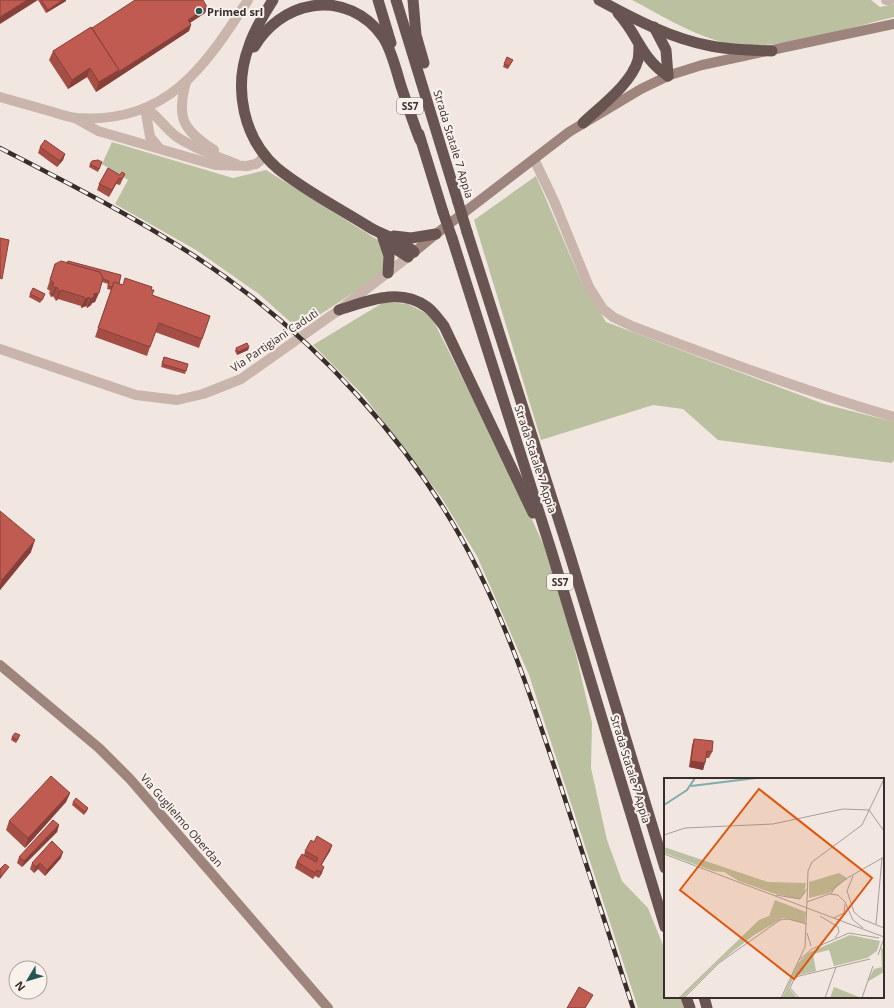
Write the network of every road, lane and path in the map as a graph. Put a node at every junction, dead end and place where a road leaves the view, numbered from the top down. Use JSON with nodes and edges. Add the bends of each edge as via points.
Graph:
{"nodes":[{"id":1,"x":248,"y":0,"type":"edge"},
{"id":2,"x":273,"y":0,"type":"edge"},
{"id":3,"x":378,"y":0,"type":"edge"},
{"id":4,"x":396,"y":0,"type":"edge"},
{"id":5,"x":413,"y":0,"type":"edge"},
{"id":6,"x":598,"y":0,"type":"edge"},
{"id":7,"x":886,"y":0,"type":"edge"},
{"id":8,"x":890,"y":0,"type":"edge"},
{"id":9,"x":614,"y":8,"type":"junction"},
{"id":10,"x":894,"y":24,"type":"edge"},
{"id":11,"x":654,"y":27,"type":"junction"},
{"id":12,"x":639,"y":45,"type":"junction"},
{"id":13,"x":772,"y":51,"type":"junction"},
{"id":14,"x":245,"y":63,"type":"junction"},
{"id":15,"x":668,"y":76,"type":"junction"},
{"id":16,"x":186,"y":82,"type":"junction"},
{"id":17,"x":0,"y":97,"type":"edge"},
{"id":18,"x":145,"y":108,"type":"junction"},
{"id":19,"x":75,"y":118,"type":"junction"},
{"id":20,"x":435,"y":122,"type":"junction"},
{"id":21,"x":583,"y":123,"type":"junction"},
{"id":22,"x":420,"y":140,"type":"junction"},
{"id":23,"x":159,"y":148,"type":"junction"},
{"id":24,"x":266,"y":156,"type":"junction"},
{"id":25,"x":534,"y":159,"type":"junction"},
{"id":26,"x":238,"y":165,"type":"junction"},
{"id":27,"x":382,"y":234,"type":"junction"},
{"id":28,"x":436,"y":234,"type":"junction"},
{"id":29,"x":411,"y":255,"type":"junction"},
{"id":30,"x":388,"y":273,"type":"junction"},
{"id":31,"x":339,"y":310,"type":"junction"},
{"id":32,"x":0,"y":349,"type":"edge"},
{"id":33,"x":894,"y":417,"type":"edge"},
{"id":34,"x":551,"y":550,"type":"junction"},
{"id":35,"x":0,"y":665,"type":"edge"},
{"id":36,"x":664,"y":865,"type":"edge"},
{"id":37,"x":664,"y":924,"type":"edge"},
{"id":38,"x":686,"y":998,"type":"edge"},
{"id":39,"x":704,"y":998,"type":"edge"},
{"id":40,"x":328,"y":1008,"type":"edge"},
{"id":41,"x":690,"y":1008,"type":"edge"},
{"id":42,"x":708,"y":1008,"type":"edge"}],
"edges":[{"from":1,"to":16,"type":"street","via":[[209,57]]},
{"from":2,"to":14,"type":"highway","via":[[249,46]]},
{"from":3,"to":22,"type":"highway","name":"Strada Statale 7 Appia","number":"SS7"},
{"from":4,"to":20,"type":"highway","name":"Strada Statale 7 Appia","number":"SS7"},
{"from":5,"to":20,"type":"highway","via":[[416,35],[434,101]]},
{"from":6,"to":9,"type":"highway"},
{"from":7,"to":8,"type":"street"},
{"from":9,"to":11,"type":"highway"},
{"from":9,"to":12,"type":"highway","via":[[630,26]]},
{"from":10,"to":13,"type":"main road"},
{"from":11,"to":13,"type":"highway","via":[[712,47]]},
{"from":11,"to":15,"type":"highway","via":[[666,50]]},
{"from":12,"to":15,"type":"highway","via":[[657,68]]},
{"from":12,"to":21,"type":"highway","via":[[638,59],[633,72]]},
{"from":13,"to":15,"type":"main road","via":[[702,65]]},
{"from":14,"to":22,"type":"highway","via":[[260,39],[276,22],[298,8],[330,5],[355,11],[383,37]]},
{"from":14,"to":24,"type":"highway","via":[[242,88],[244,114],[251,134]]},
{"from":15,"to":21,"type":"main road","via":[[641,88]]},
{"from":16,"to":18,"type":"street"},
{"from":16,"to":26,"type":"street","via":[[181,105],[188,129],[199,140]]},
{"from":17,"to":19,"type":"street"},
{"from":18,"to":19,"type":"street","via":[[106,117]]},
{"from":18,"to":23,"type":"street","via":[[150,137]]},
{"from":18,"to":26,"type":"street","via":[[157,116],[175,136]]},
{"from":19,"to":23,"type":"street","via":[[98,131]]},
{"from":20,"to":36,"type":"highway","name":"Strada Statale 7 Appia","number":"SS7","bridge":true},
{"from":21,"to":25,"type":"main road"},
{"from":22,"to":34,"type":"highway","name":"Strada Statale 7 Appia","number":"SS7","bridge":true},
{"from":23,"to":26,"type":"street","via":[[215,165]]},
{"from":24,"to":26,"type":"street","via":[[256,164]]},
{"from":24,"to":27,"type":"highway","via":[[278,169],[300,184]]},
{"from":25,"to":28,"type":"main road"},
{"from":25,"to":33,"type":"street","via":[[589,287],[604,309],[613,317],[779,380]]},
{"from":27,"to":28,"type":"highway","via":[[412,238]]},
{"from":27,"to":29,"type":"highway","via":[[403,243]]},
{"from":27,"to":30,"type":"highway","via":[[389,256]]},
{"from":28,"to":29,"type":"main road"},
{"from":29,"to":30,"type":"street","name":"Via Partigiani Caduti"},
{"from":30,"to":31,"type":"street","name":"Via Partigiani Caduti"},
{"from":31,"to":32,"type":"street","name":"Via Partigiani Caduti","via":[[241,379],[203,394],[177,400],[136,395]]},
{"from":31,"to":34,"type":"highway","via":[[376,298],[394,296],[412,299],[428,307],[444,326]]},
{"from":34,"to":37,"type":"highway","name":"Strada Statale 7 Appia","number":"SS7"},
{"from":35,"to":40,"type":"main road","name":"Via Guglielmo Oberdan","via":[[99,748],[130,779]]},
{"from":38,"to":41,"type":"highway"},
{"from":39,"to":42,"type":"highway"}]}
